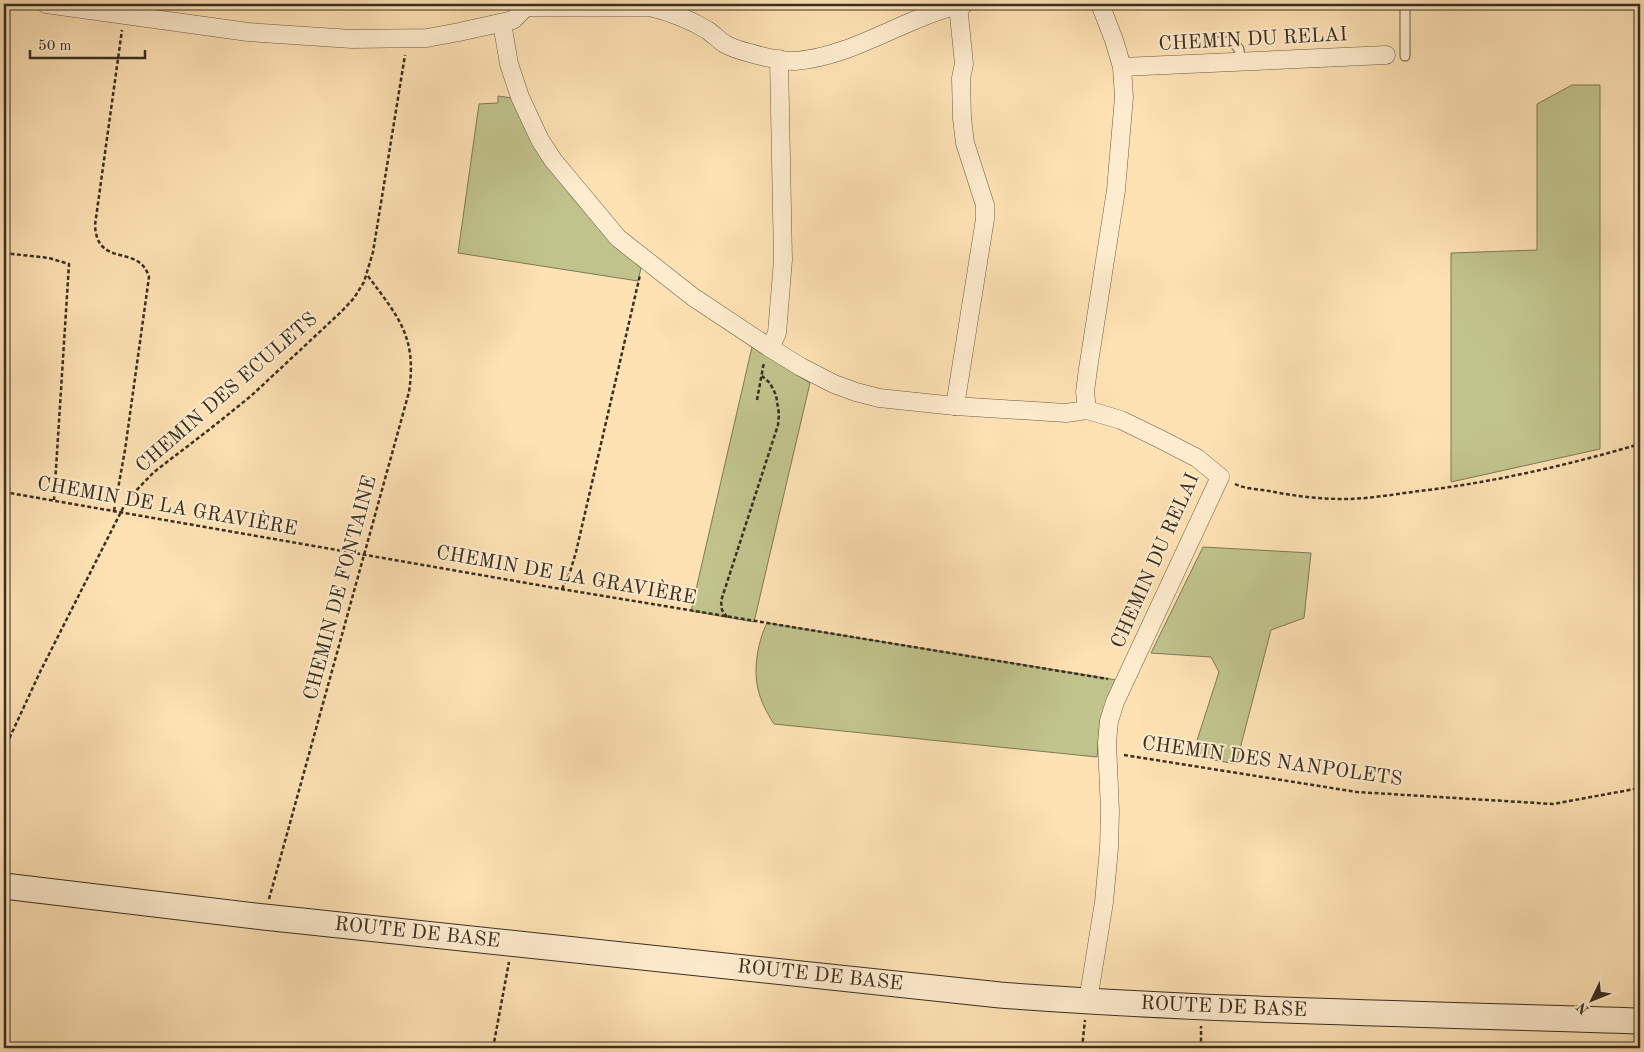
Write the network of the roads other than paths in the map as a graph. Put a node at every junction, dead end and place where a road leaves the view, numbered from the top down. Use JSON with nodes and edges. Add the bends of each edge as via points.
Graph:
{"nodes":[{"id":1,"x":46,"y":4,"type":"edge"},
{"id":2,"x":961,"y":4,"type":"edge"},
{"id":3,"x":1100,"y":4,"type":"edge"},
{"id":4,"x":1405,"y":4,"type":"edge"},
{"id":5,"x":524,"y":5,"type":"edge"},
{"id":6,"x":502,"y":23,"type":"junction"},
{"id":7,"x":1216,"y":42,"type":"dead end"},
{"id":8,"x":1386,"y":55,"type":"dead end"},
{"id":9,"x":1405,"y":56,"type":"dead end"},
{"id":10,"x":779,"y":59,"type":"junction"},
{"id":11,"x":1240,"y":62,"type":"junction"},
{"id":12,"x":1122,"y":68,"type":"junction"},
{"id":13,"x":770,"y":348,"type":"junction"},
{"id":14,"x":955,"y":406,"type":"junction"},
{"id":15,"x":1087,"y":410,"type":"junction"},
{"id":16,"x":4,"y":886,"type":"edge"},
{"id":17,"x":1088,"y":1001,"type":"junction"},
{"id":18,"x":1640,"y":1021,"type":"edge"}],
"edges":[{"from":1,"to":6,"type":"street","via":[[294,37],[427,38]]},
{"from":2,"to":10,"type":"street","via":[[851,48],[793,61]]},
{"from":2,"to":14,"type":"street","via":[[962,118],[965,143],[985,205],[986,219]]},
{"from":3,"to":12,"type":"street"},
{"from":4,"to":9,"type":"lane"},
{"from":5,"to":6,"type":"street","via":[[513,20]]},
{"from":5,"to":10,"type":"street","via":[[650,7],[686,19],[727,45]]},
{"from":6,"to":13,"type":"street","via":[[509,64],[540,140],[589,204],[618,238],[643,258],[693,297]]},
{"from":7,"to":11,"type":"lane","via":[[1233,42],[1239,49]]},
{"from":8,"to":11,"type":"street","name":"CHEMIN DU RELAI"},
{"from":10,"to":13,"type":"street","via":[[783,260],[777,334]]},
{"from":11,"to":12,"type":"street","name":"CHEMIN DU RELAI"},
{"from":12,"to":15,"type":"street","via":[[1124,96],[1117,182],[1088,369]]},
{"from":13,"to":14,"type":"street","via":[[834,384],[856,392],[897,401]]},
{"from":14,"to":15,"type":"street","via":[[1066,413]]},
{"from":15,"to":17,"type":"street","name":"CHEMIN DU RELAI","via":[[1121,420],[1174,446],[1197,458],[1220,477],[1109,721],[1109,848]]},
{"from":16,"to":17,"type":"main road","name":"ROUTE DE BASE","via":[[264,917],[1000,995]]},
{"from":17,"to":18,"type":"main road","name":"ROUTE DE BASE"}]}
